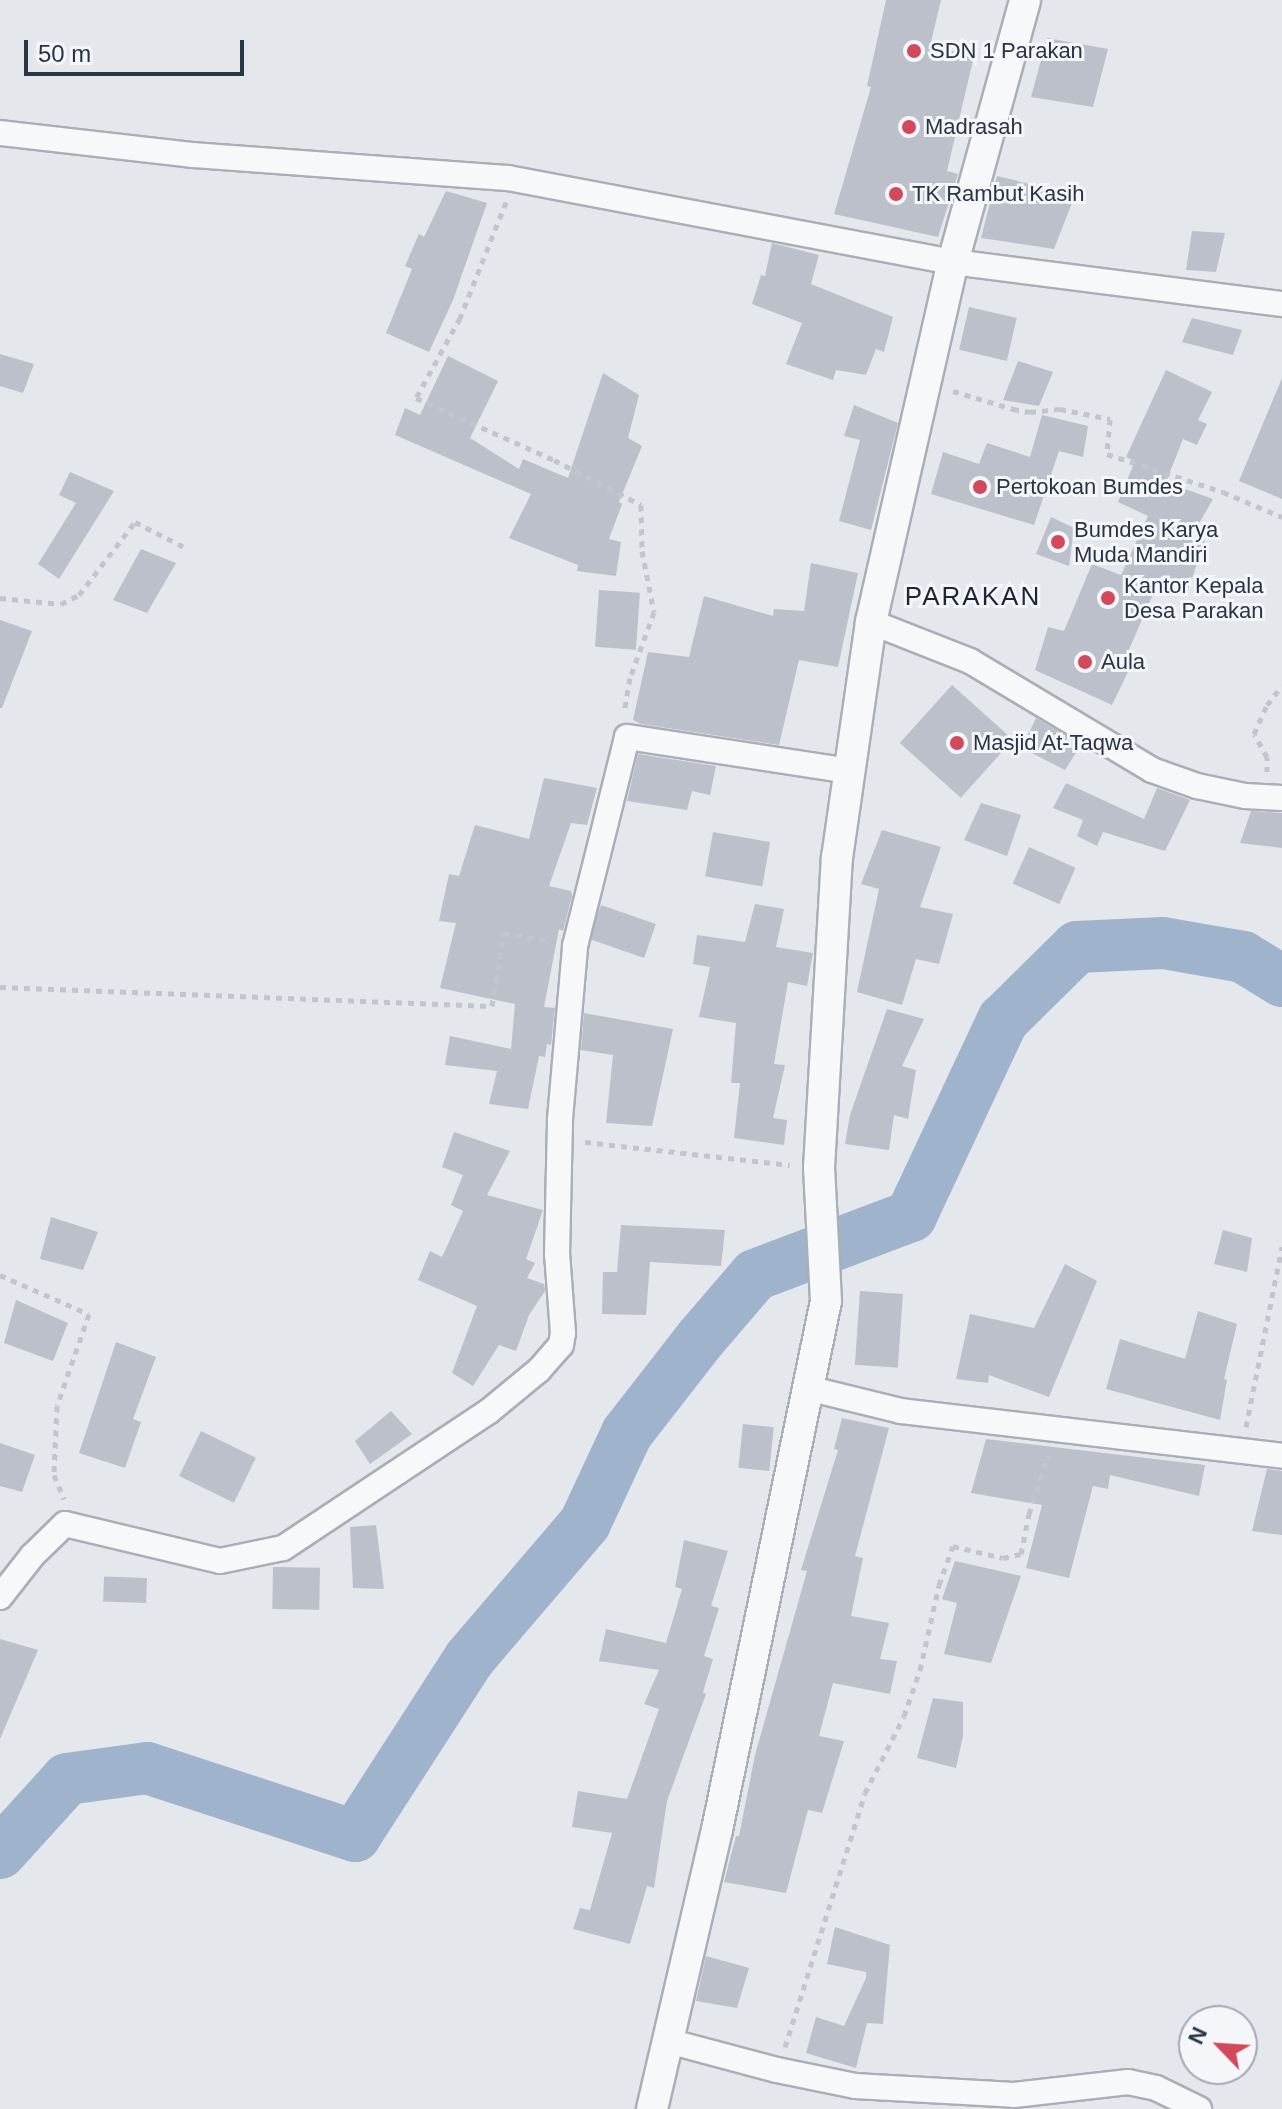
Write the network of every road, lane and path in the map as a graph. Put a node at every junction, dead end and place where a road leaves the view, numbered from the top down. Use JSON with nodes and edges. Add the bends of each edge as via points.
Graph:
{"nodes":[{"id":1,"x":1025,"y":0,"type":"edge"},
{"id":2,"x":0,"y":133,"type":"edge"},
{"id":3,"x":517,"y":180,"type":"junction"},
{"id":4,"x":953,"y":262,"type":"junction"},
{"id":5,"x":1282,"y":304,"type":"edge"},
{"id":6,"x":926,"y":385,"type":"junction"},
{"id":7,"x":1282,"y":517,"type":"edge"},
{"id":8,"x":184,"y":547,"type":"dead end"},
{"id":9,"x":0,"y":598,"type":"edge"},
{"id":10,"x":871,"y":622,"type":"junction"},
{"id":11,"x":1282,"y":686,"type":"edge"},
{"id":12,"x":627,"y":737,"type":"junction"},
{"id":13,"x":848,"y":771,"type":"junction"},
{"id":14,"x":1275,"y":798,"type":"edge"},
{"id":15,"x":575,"y":946,"type":"junction"},
{"id":16,"x":0,"y":987,"type":"edge"},
{"id":17,"x":560,"y":1138,"type":"junction"},
{"id":18,"x":819,"y":1168,"type":"junction"},
{"id":19,"x":1282,"y":1247,"type":"edge"},
{"id":20,"x":0,"y":1275,"type":"edge"},
{"id":21,"x":807,"y":1388,"type":"junction"},
{"id":22,"x":1055,"y":1429,"type":"junction"},
{"id":23,"x":1240,"y":1452,"type":"junction"},
{"id":24,"x":1282,"y":1456,"type":"edge"},
{"id":25,"x":65,"y":1524,"type":"junction"},
{"id":26,"x":0,"y":1597,"type":"edge"},
{"id":27,"x":668,"y":2041,"type":"junction"},
{"id":28,"x":777,"y":2070,"type":"junction"},
{"id":29,"x":652,"y":2109,"type":"edge"},
{"id":30,"x":1199,"y":2109,"type":"edge"}],
"edges":[{"from":1,"to":4,"type":"street"},
{"from":2,"to":3,"type":"street","via":[[193,155]]},
{"from":3,"to":4,"type":"street"},
{"from":3,"to":12,"type":"path","via":[[460,318],[416,398],[641,505],[642,551],[654,612],[630,678],[624,710]]},
{"from":4,"to":5,"type":"street"},
{"from":4,"to":6,"type":"street"},
{"from":6,"to":7,"type":"path","via":[[994,406],[1030,412],[1060,409],[1110,419],[1107,454]]},
{"from":6,"to":10,"type":"street"},
{"from":8,"to":9,"type":"path","via":[[135,522],[79,595],[61,604]]},
{"from":10,"to":13,"type":"street"},
{"from":10,"to":14,"type":"street","via":[[970,661],[1152,770],[1197,786]]},
{"from":11,"to":14,"type":"path","via":[[1254,734],[1267,757]]},
{"from":12,"to":13,"type":"street"},
{"from":12,"to":15,"type":"street"},
{"from":13,"to":18,"type":"street","via":[[837,858]]},
{"from":15,"to":16,"type":"path","via":[[504,933],[492,1006]]},
{"from":15,"to":17,"type":"street"},
{"from":17,"to":18,"type":"path"},
{"from":17,"to":25,"type":"street","via":[[561,1345],[488,1412],[342,1512],[283,1548],[253,1556],[220,1561]]},
{"from":18,"to":21,"type":"street","via":[[826,1301]]},
{"from":19,"to":23,"type":"path"},
{"from":20,"to":25,"type":"path","via":[[89,1314],[57,1406],[54,1475],[64,1495]]},
{"from":21,"to":22,"type":"street","via":[[901,1411]]},
{"from":21,"to":27,"type":"street"},
{"from":22,"to":23,"type":"street"},
{"from":22,"to":28,"type":"path","via":[[1021,1554],[1003,1558],[953,1546],[920,1670],[904,1716],[865,1793]]},
{"from":23,"to":24,"type":"street"},
{"from":25,"to":26,"type":"street"},
{"from":27,"to":28,"type":"street"},
{"from":27,"to":29,"type":"street"},
{"from":28,"to":30,"type":"street","via":[[855,2086],[1014,2095],[1128,2082],[1156,2088]]}]}
